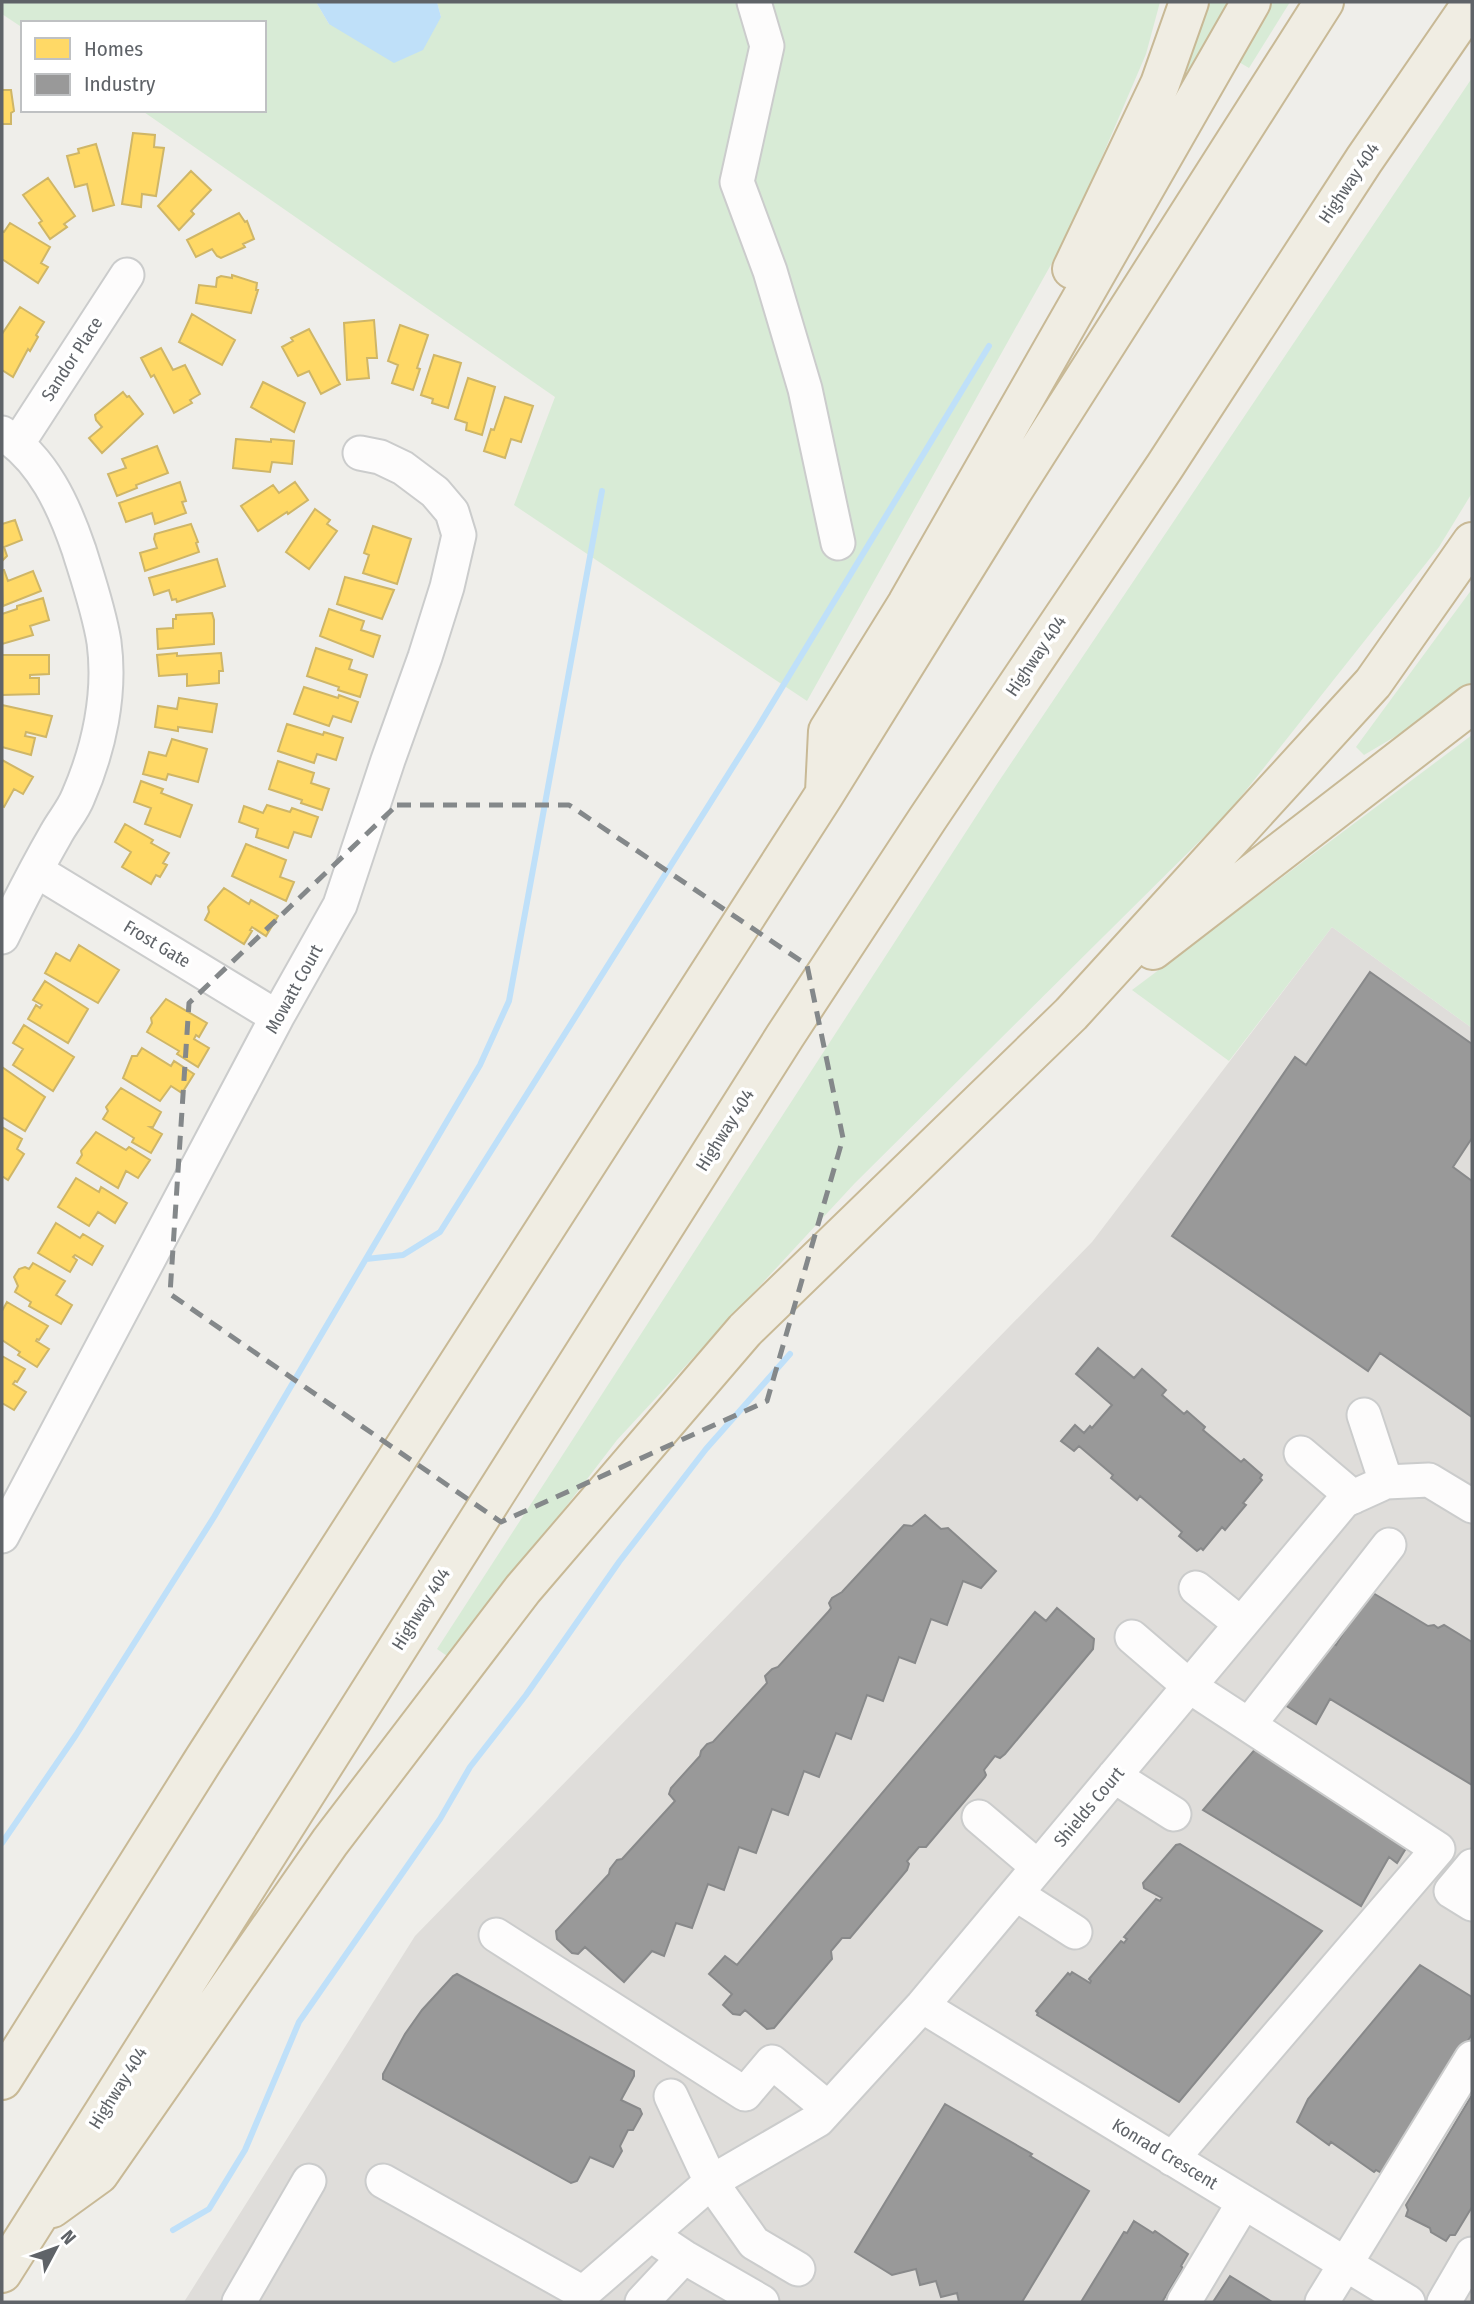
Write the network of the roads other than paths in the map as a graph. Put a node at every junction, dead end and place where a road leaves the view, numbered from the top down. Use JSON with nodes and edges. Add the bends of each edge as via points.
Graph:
{"nodes":[{"id":1,"x":754,"y":2,"type":"edge"},
{"id":2,"x":1189,"y":2,"type":"edge"},
{"id":3,"x":1251,"y":2,"type":"edge"},
{"id":4,"x":1324,"y":2,"type":"edge"},
{"id":5,"x":1472,"y":3,"type":"edge"},
{"id":6,"x":127,"y":275,"type":"dead end"},
{"id":7,"x":1009,"y":425,"type":"junction"},
{"id":8,"x":10,"y":438,"type":"edge"},
{"id":9,"x":360,"y":453,"type":"dead end"},
{"id":10,"x":1472,"y":541,"type":"edge"},
{"id":11,"x":838,"y":543,"type":"dead end"},
{"id":12,"x":1472,"y":704,"type":"edge"},
{"id":13,"x":824,"y":795,"type":"junction"},
{"id":14,"x":37,"y":871,"type":"junction"},
{"id":15,"x":2,"y":937,"type":"edge"},
{"id":16,"x":1071,"y":1014,"type":"junction"},
{"id":17,"x":277,"y":1017,"type":"junction"},
{"id":18,"x":1364,"y":1415,"type":"dead end"},
{"id":19,"x":1301,"y":1452,"type":"dead end"},
{"id":20,"x":1387,"y":1482,"type":"junction"},
{"id":21,"x":1353,"y":1496,"type":"junction"},
{"id":22,"x":1472,"y":1506,"type":"edge"},
{"id":23,"x":2,"y":1536,"type":"edge"},
{"id":24,"x":1389,"y":1545,"type":"dead end"},
{"id":25,"x":1196,"y":1588,"type":"dead end"},
{"id":26,"x":1241,"y":1624,"type":"junction"},
{"id":27,"x":1132,"y":1637,"type":"dead end"},
{"id":28,"x":1194,"y":1680,"type":"junction"},
{"id":29,"x":1258,"y":1713,"type":"junction"},
{"id":30,"x":1114,"y":1776,"type":"junction"},
{"id":31,"x":1174,"y":1814,"type":"dead end"},
{"id":32,"x":979,"y":1817,"type":"dead end"},
{"id":33,"x":1448,"y":1838,"type":"dead end"},
{"id":34,"x":1472,"y":1866,"type":"edge"},
{"id":35,"x":1038,"y":1867,"type":"junction"},
{"id":36,"x":1016,"y":1894,"type":"junction"},
{"id":37,"x":1472,"y":1904,"type":"edge"},
{"id":38,"x":1075,"y":1932,"type":"dead end"},
{"id":39,"x":496,"y":1935,"type":"dead end"},
{"id":40,"x":922,"y":2006,"type":"junction"},
{"id":41,"x":1472,"y":2059,"type":"edge"},
{"id":42,"x":2,"y":2080,"type":"edge"},
{"id":43,"x":671,"y":2096,"type":"dead end"},
{"id":44,"x":828,"y":2108,"type":"junction"},
{"id":45,"x":1172,"y":2159,"type":"junction"},
{"id":46,"x":309,"y":2180,"type":"dead end"},
{"id":47,"x":383,"y":2181,"type":"dead end"},
{"id":48,"x":711,"y":2182,"type":"junction"},
{"id":49,"x":1251,"y":2207,"type":"junction"},
{"id":50,"x":36,"y":2219,"type":"junction"},
{"id":51,"x":651,"y":2235,"type":"junction"},
{"id":52,"x":1472,"y":2254,"type":"edge"},
{"id":53,"x":684,"y":2257,"type":"junction"},
{"id":54,"x":1345,"y":2264,"type":"junction"},
{"id":55,"x":798,"y":2269,"type":"dead end"},
{"id":56,"x":2,"y":2273,"type":"edge"},
{"id":57,"x":239,"y":2302,"type":"edge"},
{"id":58,"x":642,"y":2302,"type":"edge"},
{"id":59,"x":762,"y":2302,"type":"edge"},
{"id":60,"x":1184,"y":2302,"type":"edge"},
{"id":61,"x":1203,"y":2302,"type":"edge"},
{"id":62,"x":1322,"y":2302,"type":"edge"},
{"id":63,"x":1408,"y":2302,"type":"edge"},
{"id":64,"x":1444,"y":2302,"type":"edge"}],
"edges":[{"from":1,"to":11,"type":"street","via":[[767,46],[737,181],[805,389]]},
{"from":2,"to":7,"type":"highway","via":[[1160,84],[1024,371]]},
{"from":3,"to":7,"type":"highway"},
{"from":4,"to":13,"type":"highway"},
{"from":5,"to":50,"type":"highway","name":"Highway 404","via":[[785,1036]]},
{"from":6,"to":8,"type":"street","name":"Sandor Place"},
{"from":7,"to":13,"type":"highway","via":[[828,731]]},
{"from":8,"to":14,"type":"street","via":[[47,478],[74,536],[104,642],[104,713],[78,799]]},
{"from":9,"to":17,"type":"street","name":"Mowatt Court","via":[[402,468],[435,492],[452,512],[459,535],[440,611],[340,905]]},
{"from":10,"to":16,"type":"highway","via":[[1373,683]]},
{"from":12,"to":16,"type":"highway"},
{"from":13,"to":42,"type":"highway"},
{"from":14,"to":15,"type":"street"},
{"from":14,"to":17,"type":"street","name":"Frost Gate"},
{"from":16,"to":50,"type":"highway","via":[[745,1329],[523,1589],[330,1842],[99,2174]]},
{"from":17,"to":23,"type":"street","name":"Mowatt Court"},
{"from":18,"to":20,"type":"street"},
{"from":19,"to":21,"type":"street"},
{"from":20,"to":21,"type":"street","name":"Shields Court"},
{"from":20,"to":22,"type":"street","name":"Shields Court","via":[[1429,1480]]},
{"from":21,"to":26,"type":"street","name":"Shields Court"},
{"from":24,"to":29,"type":"street"},
{"from":25,"to":26,"type":"street"},
{"from":26,"to":28,"type":"street","name":"Shields Court"},
{"from":27,"to":28,"type":"street"},
{"from":28,"to":29,"type":"street"},
{"from":28,"to":30,"type":"street","name":"Shields Court"},
{"from":28,"to":45,"type":"street","via":[[1438,1849]]},
{"from":29,"to":33,"type":"street"},
{"from":30,"to":31,"type":"street"},
{"from":30,"to":35,"type":"street","name":"Shields Court"},
{"from":32,"to":35,"type":"street"},
{"from":34,"to":37,"type":"street","via":[[1451,1891]]},
{"from":35,"to":36,"type":"street","name":"Shields Court"},
{"from":36,"to":38,"type":"street"},
{"from":36,"to":40,"type":"street","name":"Shields Court"},
{"from":39,"to":44,"type":"street","via":[[745,2094],[772,2062]]},
{"from":40,"to":44,"type":"street","name":"Shields Court"},
{"from":40,"to":45,"type":"street","name":"Konrad Crescent"},
{"from":41,"to":54,"type":"street"},
{"from":43,"to":48,"type":"street"},
{"from":44,"to":48,"type":"street","name":"Shields Court","via":[[818,2120]]},
{"from":45,"to":49,"type":"street","name":"Konrad Crescent"},
{"from":46,"to":57,"type":"street"},
{"from":47,"to":51,"type":"street","name":"Shields Court","via":[[583,2294]]},
{"from":48,"to":51,"type":"street","name":"Shields Court"},
{"from":48,"to":55,"type":"street","via":[[754,2242]]},
{"from":49,"to":54,"type":"street","name":"Konrad Crescent"},
{"from":49,"to":60,"type":"street"},
{"from":49,"to":61,"type":"street"},
{"from":50,"to":56,"type":"highway","name":"Highway 404"},
{"from":51,"to":53,"type":"street"},
{"from":52,"to":64,"type":"street"},
{"from":53,"to":58,"type":"street"},
{"from":53,"to":59,"type":"street"},
{"from":54,"to":62,"type":"street"},
{"from":54,"to":63,"type":"street","name":"Konrad Crescent"}]}
